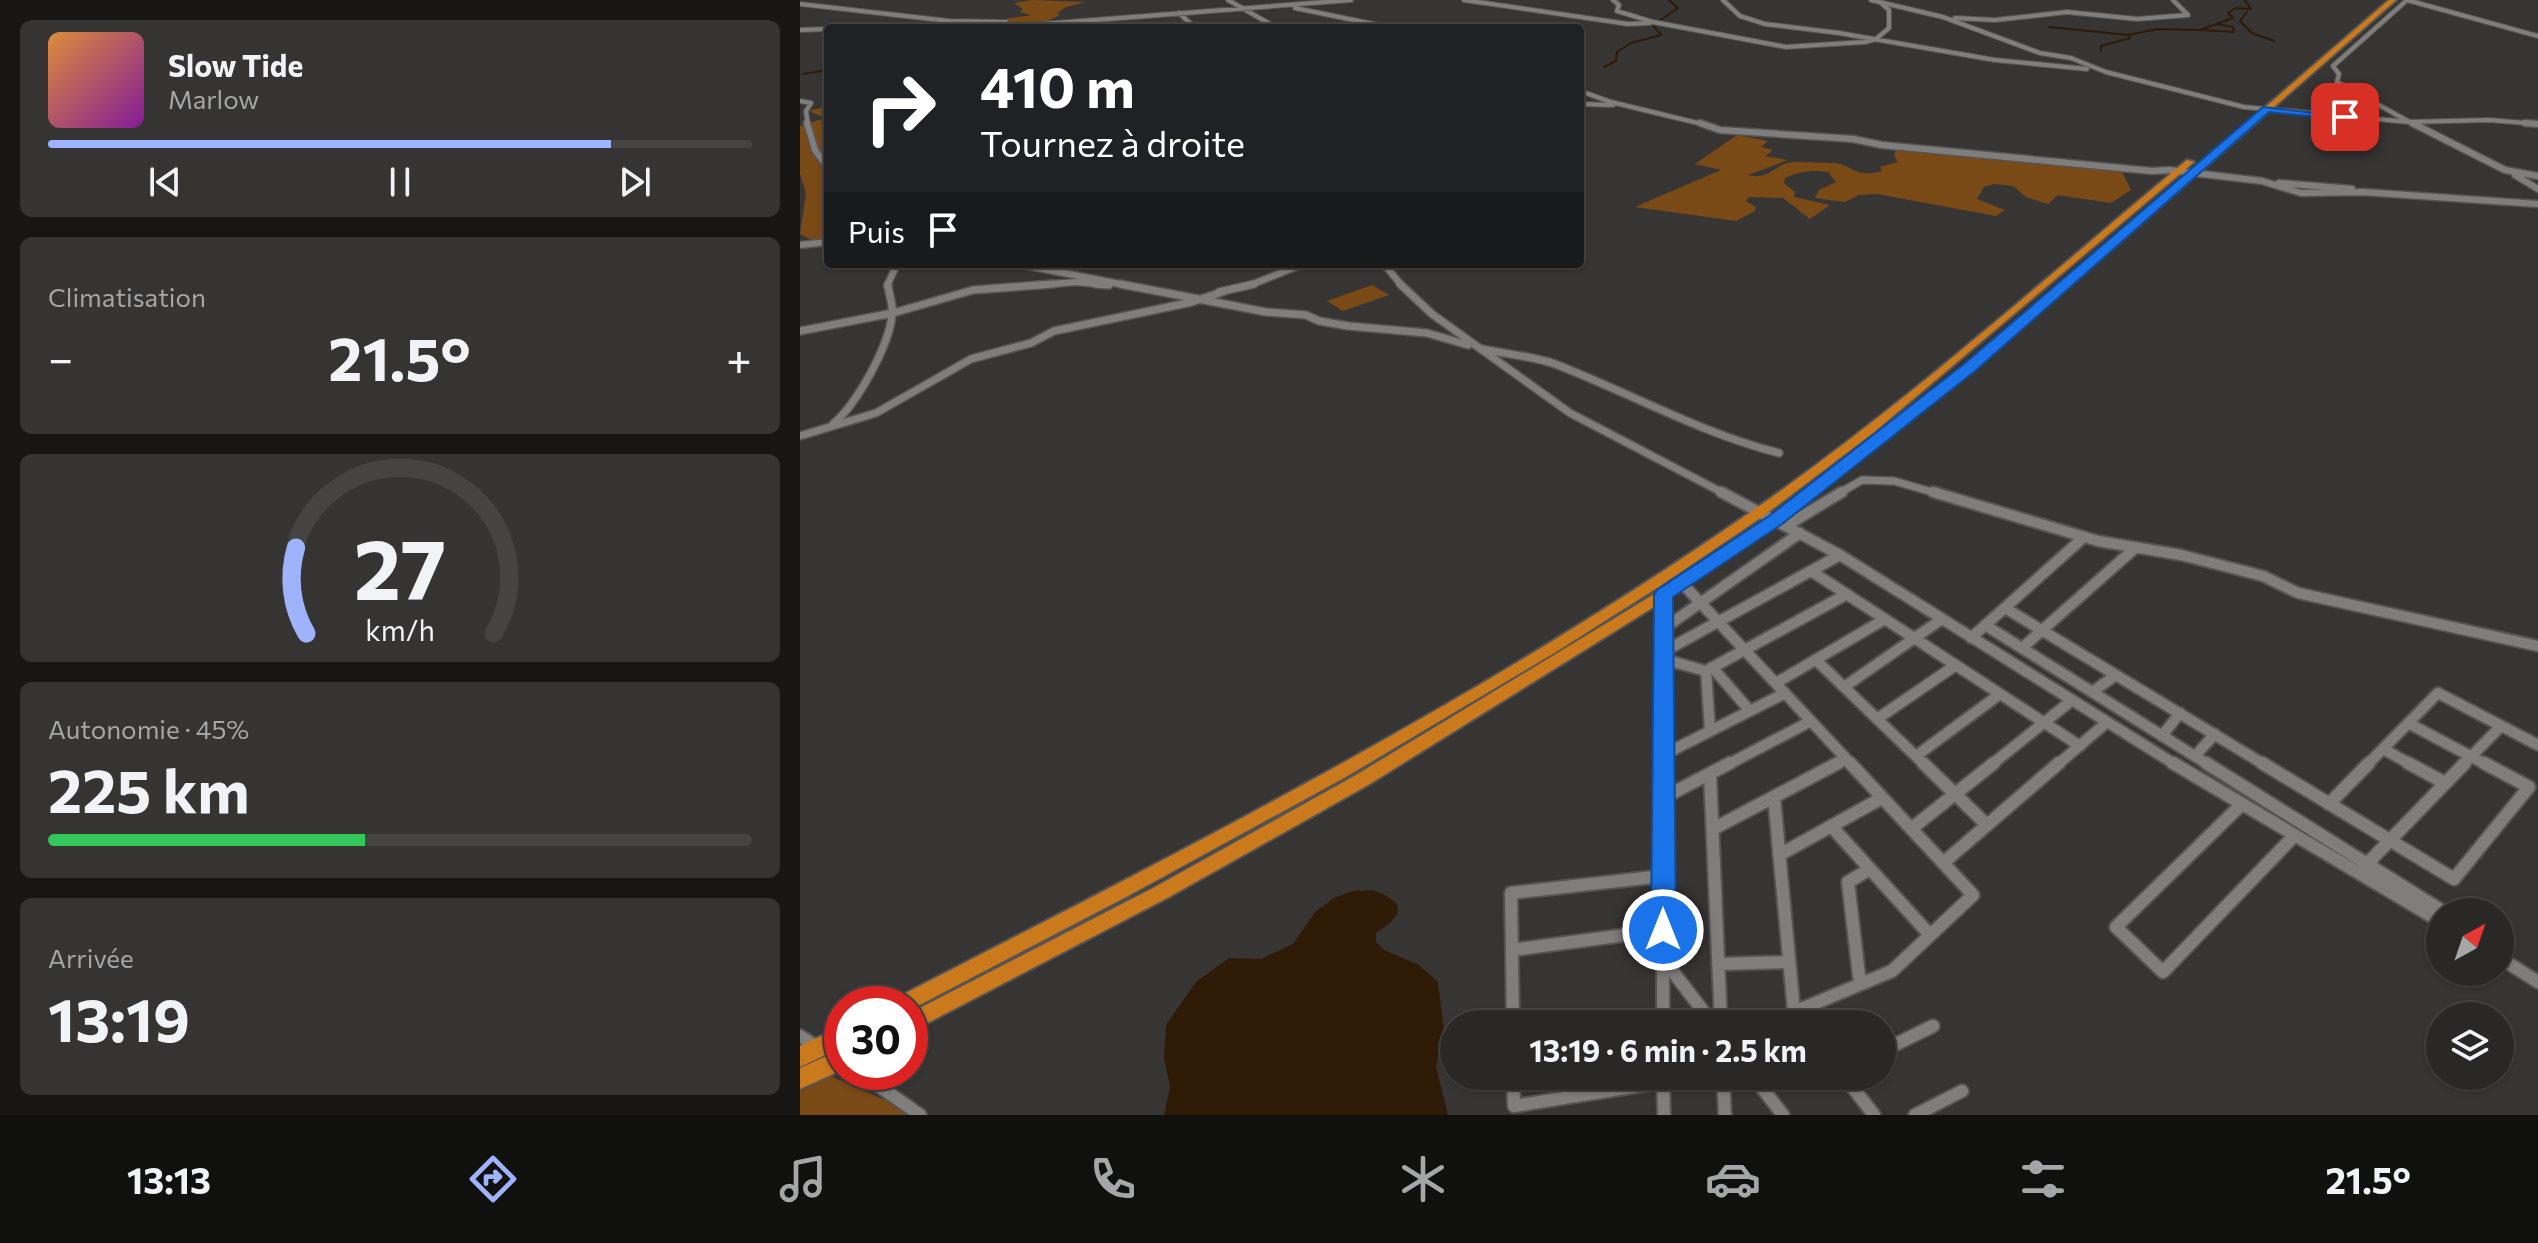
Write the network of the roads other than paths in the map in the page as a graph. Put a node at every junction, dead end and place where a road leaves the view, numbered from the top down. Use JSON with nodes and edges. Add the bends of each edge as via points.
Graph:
{"nodes":[{"id":1,"x":1228,"y":0,"type":"edge"},
{"id":2,"x":1351,"y":0,"type":"edge"},
{"id":3,"x":1464,"y":0,"type":"edge"},
{"id":4,"x":1613,"y":0,"type":"edge"},
{"id":5,"x":1723,"y":0,"type":"edge"},
{"id":6,"x":1871,"y":0,"type":"edge"},
{"id":7,"x":2173,"y":0,"type":"edge"},
{"id":8,"x":2384,"y":0,"type":"edge"},
{"id":9,"x":2393,"y":0,"type":"edge"},
{"id":10,"x":2407,"y":0,"type":"edge"},
{"id":11,"x":1326,"y":1,"type":"edge"},
{"id":12,"x":1337,"y":1,"type":"edge"},
{"id":13,"x":1281,"y":2,"type":"edge"},
{"id":14,"x":1881,"y":3,"type":"junction"},
{"id":15,"x":800,"y":4,"type":"edge"},
{"id":16,"x":1242,"y":9,"type":"junction"},
{"id":17,"x":1179,"y":13,"type":"junction"},
{"id":18,"x":1940,"y":16,"type":"junction"},
{"id":19,"x":1653,"y":22,"type":"junction"},
{"id":20,"x":1011,"y":24,"type":"edge"},
{"id":21,"x":1044,"y":24,"type":"edge"},
{"id":22,"x":1191,"y":24,"type":"edge"},
{"id":23,"x":1270,"y":24,"type":"edge"},
{"id":24,"x":1378,"y":24,"type":"edge"},
{"id":25,"x":824,"y":29,"type":"edge"},
{"id":26,"x":800,"y":30,"type":"edge"},
{"id":27,"x":2538,"y":36,"type":"edge"},
{"id":28,"x":1871,"y":40,"type":"junction"},
{"id":29,"x":2106,"y":72,"type":"junction"},
{"id":30,"x":1584,"y":92,"type":"edge"},
{"id":31,"x":800,"y":101,"type":"edge"},
{"id":32,"x":1584,"y":104,"type":"edge"},
{"id":33,"x":1633,"y":107,"type":"junction"},
{"id":34,"x":2261,"y":108,"type":"junction"},
{"id":35,"x":2412,"y":122,"type":"junction"},
{"id":36,"x":2538,"y":124,"type":"edge"},
{"id":37,"x":816,"y":152,"type":"junction"},
{"id":38,"x":824,"y":158,"type":"edge"},
{"id":39,"x":824,"y":165,"type":"edge"},
{"id":40,"x":2505,"y":170,"type":"junction"},
{"id":41,"x":2184,"y":172,"type":"junction"},
{"id":42,"x":2538,"y":176,"type":"edge"},
{"id":43,"x":2538,"y":189,"type":"edge"},
{"id":44,"x":2538,"y":204,"type":"edge"},
{"id":45,"x":824,"y":242,"type":"edge"},
{"id":46,"x":800,"y":245,"type":"edge"},
{"id":47,"x":895,"y":268,"type":"edge"},
{"id":48,"x":1054,"y":268,"type":"edge"},
{"id":49,"x":1295,"y":268,"type":"edge"},
{"id":50,"x":1387,"y":268,"type":"edge"},
{"id":51,"x":1132,"y":287,"type":"junction"},
{"id":52,"x":1225,"y":291,"type":"junction"},
{"id":53,"x":1188,"y":295,"type":"junction"},
{"id":54,"x":1203,"y":299,"type":"junction"},
{"id":55,"x":893,"y":313,"type":"junction"},
{"id":56,"x":800,"y":331,"type":"edge"},
{"id":57,"x":1479,"y":349,"type":"junction"},
{"id":58,"x":811,"y":433,"type":"junction"},
{"id":59,"x":800,"y":436,"type":"edge"},
{"id":60,"x":1779,"y":453,"type":"dead end"},
{"id":61,"x":1758,"y":513,"type":"junction"},
{"id":62,"x":1781,"y":523,"type":"junction"},
{"id":63,"x":1800,"y":533,"type":"junction"},
{"id":64,"x":2084,"y":537,"type":"junction"},
{"id":65,"x":2134,"y":549,"type":"junction"},
{"id":66,"x":1840,"y":555,"type":"junction"},
{"id":67,"x":1811,"y":571,"type":"junction"},
{"id":68,"x":1682,"y":583,"type":"junction"},
{"id":69,"x":1847,"y":594,"type":"junction"},
{"id":70,"x":1663,"y":595,"type":"junction"},
{"id":71,"x":1701,"y":603,"type":"junction"},
{"id":72,"x":2005,"y":608,"type":"junction"},
{"id":73,"x":1885,"y":619,"type":"junction"},
{"id":74,"x":1942,"y":619,"type":"junction"},
{"id":75,"x":1720,"y":623,"type":"junction"},
{"id":76,"x":1985,"y":625,"type":"junction"},
{"id":77,"x":1663,"y":629,"type":"junction"},
{"id":78,"x":2042,"y":630,"type":"junction"},
{"id":79,"x":1915,"y":638,"type":"junction"},
{"id":80,"x":1971,"y":638,"type":"junction"},
{"id":81,"x":2538,"y":646,"type":"edge"},
{"id":82,"x":2022,"y":648,"type":"junction"},
{"id":83,"x":1745,"y":650,"type":"junction"},
{"id":84,"x":1663,"y":656,"type":"junction"},
{"id":85,"x":1816,"y":660,"type":"junction"},
{"id":86,"x":1956,"y":665,"type":"junction"},
{"id":87,"x":1709,"y":669,"type":"junction"},
{"id":88,"x":2116,"y":675,"type":"junction"},
{"id":89,"x":1776,"y":683,"type":"junction"},
{"id":90,"x":1844,"y":687,"type":"junction"},
{"id":91,"x":2092,"y":692,"type":"junction"},
{"id":92,"x":1785,"y":693,"type":"junction"},
{"id":93,"x":2000,"y":694,"type":"junction"},
{"id":94,"x":2071,"y":701,"type":"junction"},
{"id":95,"x":1750,"y":711,"type":"junction"},
{"id":96,"x":2180,"y":713,"type":"junction"},
{"id":97,"x":1877,"y":719,"type":"junction"},
{"id":98,"x":1811,"y":721,"type":"junction"},
{"id":99,"x":2044,"y":723,"type":"junction"},
{"id":100,"x":2106,"y":723,"type":"junction"},
{"id":101,"x":2408,"y":723,"type":"junction"},
{"id":102,"x":2501,"y":726,"type":"junction"},
{"id":103,"x":1710,"y":731,"type":"junction"},
{"id":104,"x":2215,"y":734,"type":"junction"},
{"id":105,"x":2162,"y":736,"type":"junction"},
{"id":106,"x":2538,"y":745,"type":"edge"},
{"id":107,"x":2080,"y":746,"type":"junction"},
{"id":108,"x":2383,"y":749,"type":"junction"},
{"id":109,"x":1663,"y":755,"type":"junction"},
{"id":110,"x":1916,"y":756,"type":"junction"},
{"id":111,"x":2195,"y":756,"type":"junction"},
{"id":112,"x":2471,"y":756,"type":"junction"},
{"id":113,"x":1846,"y":759,"type":"junction"},
{"id":114,"x":1710,"y":774,"type":"junction"},
{"id":115,"x":2445,"y":783,"type":"junction"},
{"id":116,"x":1955,"y":794,"type":"junction"},
{"id":117,"x":1774,"y":797,"type":"junction"},
{"id":118,"x":1663,"y":798,"type":"junction"},
{"id":119,"x":1882,"y":798,"type":"junction"},
{"id":120,"x":2242,"y":804,"type":"junction"},
{"id":121,"x":2329,"y":804,"type":"junction"},
{"id":122,"x":1987,"y":825,"type":"junction"},
{"id":123,"x":1831,"y":826,"type":"junction"},
{"id":124,"x":1713,"y":829,"type":"junction"},
{"id":125,"x":1911,"y":829,"type":"junction"},
{"id":126,"x":2295,"y":835,"type":"junction"},
{"id":127,"x":2390,"y":840,"type":"junction"},
{"id":128,"x":1779,"y":855,"type":"junction"},
{"id":129,"x":1943,"y":863,"type":"junction"},
{"id":130,"x":2362,"y":868,"type":"junction"},
{"id":131,"x":1870,"y":869,"type":"junction"},
{"id":132,"x":1663,"y":876,"type":"junction"},
{"id":133,"x":2426,"y":902,"type":"edge"},
{"id":134,"x":2426,"y":911,"type":"edge"},
{"id":135,"x":1663,"y":930,"type":"junction"},
{"id":136,"x":1930,"y":935,"type":"junction"},
{"id":137,"x":1512,"y":950,"type":"junction"},
{"id":138,"x":1663,"y":959,"type":"junction"},
{"id":139,"x":1789,"y":962,"type":"junction"},
{"id":140,"x":1718,"y":964,"type":"junction"},
{"id":141,"x":2514,"y":967,"type":"edge"},
{"id":142,"x":2538,"y":982,"type":"edge"},
{"id":143,"x":1860,"y":984,"type":"junction"},
{"id":144,"x":928,"y":991,"type":"edge"},
{"id":145,"x":1513,"y":1010,"type":"edge"},
{"id":146,"x":1663,"y":1010,"type":"edge"},
{"id":147,"x":1702,"y":1010,"type":"edge"},
{"id":148,"x":1720,"y":1010,"type":"edge"},
{"id":149,"x":1794,"y":1010,"type":"edge"},
{"id":150,"x":1799,"y":1010,"type":"edge"},
{"id":151,"x":928,"y":1014,"type":"edge"},
{"id":152,"x":1933,"y":1026,"type":"dead end"},
{"id":153,"x":1896,"y":1044,"type":"edge"},
{"id":154,"x":824,"y":1068,"type":"edge"},
{"id":155,"x":800,"y":1079,"type":"edge"},
{"id":156,"x":885,"y":1090,"type":"edge"},
{"id":157,"x":1513,"y":1090,"type":"edge"},
{"id":158,"x":1602,"y":1090,"type":"edge"},
{"id":159,"x":1663,"y":1090,"type":"edge"},
{"id":160,"x":1724,"y":1090,"type":"edge"},
{"id":161,"x":1764,"y":1090,"type":"edge"},
{"id":162,"x":1855,"y":1090,"type":"edge"},
{"id":163,"x":1962,"y":1091,"type":"dead end"},
{"id":164,"x":920,"y":1115,"type":"edge"},
{"id":165,"x":1664,"y":1115,"type":"edge"},
{"id":166,"x":1725,"y":1115,"type":"edge"},
{"id":167,"x":1783,"y":1115,"type":"edge"},
{"id":168,"x":1874,"y":1115,"type":"edge"},
{"id":169,"x":1915,"y":1115,"type":"edge"}],
"edges":[{"from":1,"to":16,"type":"street"},
{"from":2,"to":12,"type":"street"},
{"from":3,"to":19,"type":"street","via":[[1628,24]]},
{"from":4,"to":19,"type":"street","via":[[1618,11]]},
{"from":5,"to":28,"type":"street","via":[[1749,20]]},
{"from":6,"to":14,"type":"street"},
{"from":7,"to":18,"type":"street","via":[[2188,15],[2137,19],[2067,12],[1995,20]]},
{"from":8,"to":34,"type":"highway"},
{"from":9,"to":34,"type":"highway"},
{"from":10,"to":27,"type":"street"},
{"from":10,"to":35,"type":"street","via":[[2352,45],[2333,69],[2339,74],[2337,82]]},
{"from":11,"to":12,"type":"street"},
{"from":11,"to":13,"type":"street"},
{"from":12,"to":13,"type":"street"},
{"from":13,"to":16,"type":"street"},
{"from":13,"to":24,"type":"street"},
{"from":14,"to":18,"type":"street"},
{"from":14,"to":28,"type":"street","via":[[1889,10],[1889,30]]},
{"from":15,"to":20,"type":"street"},
{"from":16,"to":17,"type":"street"},
{"from":16,"to":23,"type":"street"},
{"from":17,"to":21,"type":"street"},
{"from":17,"to":22,"type":"street"},
{"from":18,"to":29,"type":"street"},
{"from":19,"to":28,"type":"street","via":[[1786,47]]},
{"from":25,"to":26,"type":"street"},
{"from":28,"to":29,"type":"street"},
{"from":29,"to":34,"type":"street"},
{"from":30,"to":33,"type":"street"},
{"from":31,"to":37,"type":"street","via":[[811,103],[806,115]]},
{"from":32,"to":33,"type":"street"},
{"from":33,"to":41,"type":"street","via":[[1720,130]]},
{"from":34,"to":35,"type":"street"},
{"from":34,"to":41,"type":"highway"},
{"from":35,"to":36,"type":"street"},
{"from":35,"to":40,"type":"street"},
{"from":37,"to":38,"type":"street"},
{"from":37,"to":39,"type":"street"},
{"from":40,"to":42,"type":"street"},
{"from":40,"to":43,"type":"street"},
{"from":41,"to":44,"type":"street","via":[[2402,197]]},
{"from":41,"to":61,"type":"highway","via":[[1967,353]]},
{"from":41,"to":62,"type":"highway","via":[[1970,368]]},
{"from":45,"to":46,"type":"street"},
{"from":47,"to":55,"type":"street","via":[[887,285]]},
{"from":48,"to":51,"type":"street"},
{"from":49,"to":52,"type":"street"},
{"from":50,"to":57,"type":"street","via":[[1410,296]]},
{"from":51,"to":53,"type":"street"},
{"from":51,"to":55,"type":"street","via":[[1076,282],[987,288]]},
{"from":52,"to":53,"type":"street"},
{"from":52,"to":54,"type":"street"},
{"from":53,"to":54,"type":"street"},
{"from":54,"to":57,"type":"street","via":[[1338,325],[1427,333]]},
{"from":54,"to":58,"type":"street","via":[[1054,331],[1031,343],[971,359],[876,413]]},
{"from":55,"to":56,"type":"street"},
{"from":55,"to":58,"type":"street","via":[[877,361],[843,416]]},
{"from":57,"to":60,"type":"street","via":[[1552,363],[1743,444]]},
{"from":57,"to":61,"type":"street","via":[[1570,413]]},
{"from":58,"to":59,"type":"street"},
{"from":61,"to":62,"type":"street"},
{"from":61,"to":144,"type":"highway","via":[[1458,705]]},
{"from":62,"to":63,"type":"street"},
{"from":62,"to":64,"type":"street","via":[[1862,480],[1881,479]]},
{"from":62,"to":68,"type":"highway"},
{"from":63,"to":66,"type":"street"},
{"from":63,"to":71,"type":"street"},
{"from":64,"to":65,"type":"street"},
{"from":64,"to":72,"type":"street"},
{"from":65,"to":78,"type":"street"},
{"from":65,"to":81,"type":"street","via":[[2181,555],[2263,576],[2298,593]]},
{"from":66,"to":67,"type":"street"},
{"from":66,"to":74,"type":"street"},
{"from":67,"to":69,"type":"street"},
{"from":67,"to":75,"type":"street"},
{"from":68,"to":70,"type":"highway"},
{"from":68,"to":71,"type":"street"},
{"from":69,"to":73,"type":"street"},
{"from":69,"to":83,"type":"street"},
{"from":70,"to":77,"type":"street"},
{"from":70,"to":151,"type":"highway","via":[[1362,780]]},
{"from":71,"to":75,"type":"street"},
{"from":71,"to":77,"type":"street"},
{"from":72,"to":76,"type":"street"},
{"from":72,"to":78,"type":"street"},
{"from":73,"to":79,"type":"street"},
{"from":73,"to":85,"type":"street"},
{"from":74,"to":79,"type":"street"},
{"from":74,"to":80,"type":"street"},
{"from":75,"to":83,"type":"street"},
{"from":75,"to":84,"type":"street"},
{"from":76,"to":80,"type":"street"},
{"from":76,"to":82,"type":"street"},
{"from":77,"to":84,"type":"street"},
{"from":78,"to":82,"type":"street"},
{"from":78,"to":88,"type":"street"},
{"from":79,"to":86,"type":"street"},
{"from":79,"to":90,"type":"street"},
{"from":80,"to":94,"type":"street"},
{"from":82,"to":91,"type":"street"},
{"from":83,"to":87,"type":"street"},
{"from":83,"to":89,"type":"street"},
{"from":84,"to":87,"type":"street"},
{"from":84,"to":109,"type":"street"},
{"from":85,"to":89,"type":"street"},
{"from":85,"to":90,"type":"street"},
{"from":86,"to":93,"type":"street"},
{"from":86,"to":97,"type":"street"},
{"from":87,"to":95,"type":"street"},
{"from":87,"to":103,"type":"street"},
{"from":88,"to":91,"type":"street"},
{"from":88,"to":96,"type":"street"},
{"from":89,"to":92,"type":"street"},
{"from":90,"to":97,"type":"street"},
{"from":91,"to":105,"type":"street"},
{"from":92,"to":95,"type":"street"},
{"from":92,"to":98,"type":"street"},
{"from":93,"to":99,"type":"street"},
{"from":93,"to":110,"type":"street"},
{"from":94,"to":99,"type":"street"},
{"from":94,"to":100,"type":"street"},
{"from":95,"to":103,"type":"street"},
{"from":96,"to":104,"type":"street"},
{"from":96,"to":105,"type":"street"},
{"from":97,"to":110,"type":"street"},
{"from":98,"to":113,"type":"street"},
{"from":98,"to":114,"type":"street"},
{"from":99,"to":107,"type":"street"},
{"from":99,"to":116,"type":"street"},
{"from":100,"to":107,"type":"street"},
{"from":100,"to":120,"type":"street"},
{"from":101,"to":102,"type":"street","via":[[2438,693]]},
{"from":101,"to":108,"type":"street"},
{"from":101,"to":112,"type":"street"},
{"from":102,"to":106,"type":"street"},
{"from":102,"to":112,"type":"street"},
{"from":103,"to":109,"type":"street"},
{"from":104,"to":111,"type":"street"},
{"from":104,"to":121,"type":"street"},
{"from":105,"to":111,"type":"street"},
{"from":107,"to":122,"type":"street"},
{"from":108,"to":115,"type":"street"},
{"from":108,"to":121,"type":"street"},
{"from":109,"to":118,"type":"street"},
{"from":110,"to":116,"type":"street"},
{"from":111,"to":130,"type":"street"},
{"from":112,"to":115,"type":"street"},
{"from":112,"to":127,"type":"street","via":[[2529,787],[2454,879]]},
{"from":113,"to":117,"type":"street"},
{"from":113,"to":119,"type":"street"},
{"from":114,"to":118,"type":"street"},
{"from":114,"to":124,"type":"street"},
{"from":115,"to":127,"type":"street"},
{"from":116,"to":122,"type":"street"},
{"from":116,"to":125,"type":"street"},
{"from":117,"to":124,"type":"street"},
{"from":117,"to":128,"type":"street"},
{"from":118,"to":132,"type":"street"},
{"from":119,"to":123,"type":"street"},
{"from":119,"to":125,"type":"street"},
{"from":120,"to":126,"type":"street"},
{"from":120,"to":126,"type":"street","via":[[2116,927],[2163,972]]},
{"from":121,"to":127,"type":"street"},
{"from":122,"to":129,"type":"street"},
{"from":123,"to":128,"type":"street"},
{"from":123,"to":131,"type":"street"},
{"from":124,"to":140,"type":"street"},
{"from":125,"to":129,"type":"street"},
{"from":126,"to":130,"type":"street"},
{"from":127,"to":130,"type":"street"},
{"from":128,"to":139,"type":"street"},
{"from":129,"to":136,"type":"street","via":[[1973,895]]},
{"from":130,"to":133,"type":"street"},
{"from":130,"to":134,"type":"street"},
{"from":131,"to":136,"type":"street"},
{"from":131,"to":143,"type":"street","via":[[1848,882]]},
{"from":132,"to":135,"type":"street"},
{"from":132,"to":137,"type":"street","via":[[1511,893]]},
{"from":135,"to":137,"type":"street"},
{"from":135,"to":138,"type":"street"},
{"from":136,"to":143,"type":"street","via":[[1892,971]]},
{"from":137,"to":145,"type":"street"},
{"from":138,"to":146,"type":"street"},
{"from":138,"to":147,"type":"street"},
{"from":139,"to":140,"type":"street"},
{"from":139,"to":149,"type":"street"},
{"from":140,"to":148,"type":"street"},
{"from":141,"to":142,"type":"street"},
{"from":143,"to":150,"type":"street"},
{"from":152,"to":153,"type":"street"},
{"from":154,"to":155,"type":"highway"},
{"from":156,"to":164,"type":"street"},
{"from":157,"to":158,"type":"street","via":[[1514,1106]]},
{"from":159,"to":165,"type":"street"},
{"from":160,"to":166,"type":"street"},
{"from":161,"to":167,"type":"street"},
{"from":162,"to":168,"type":"street"},
{"from":163,"to":169,"type":"street"}]}
